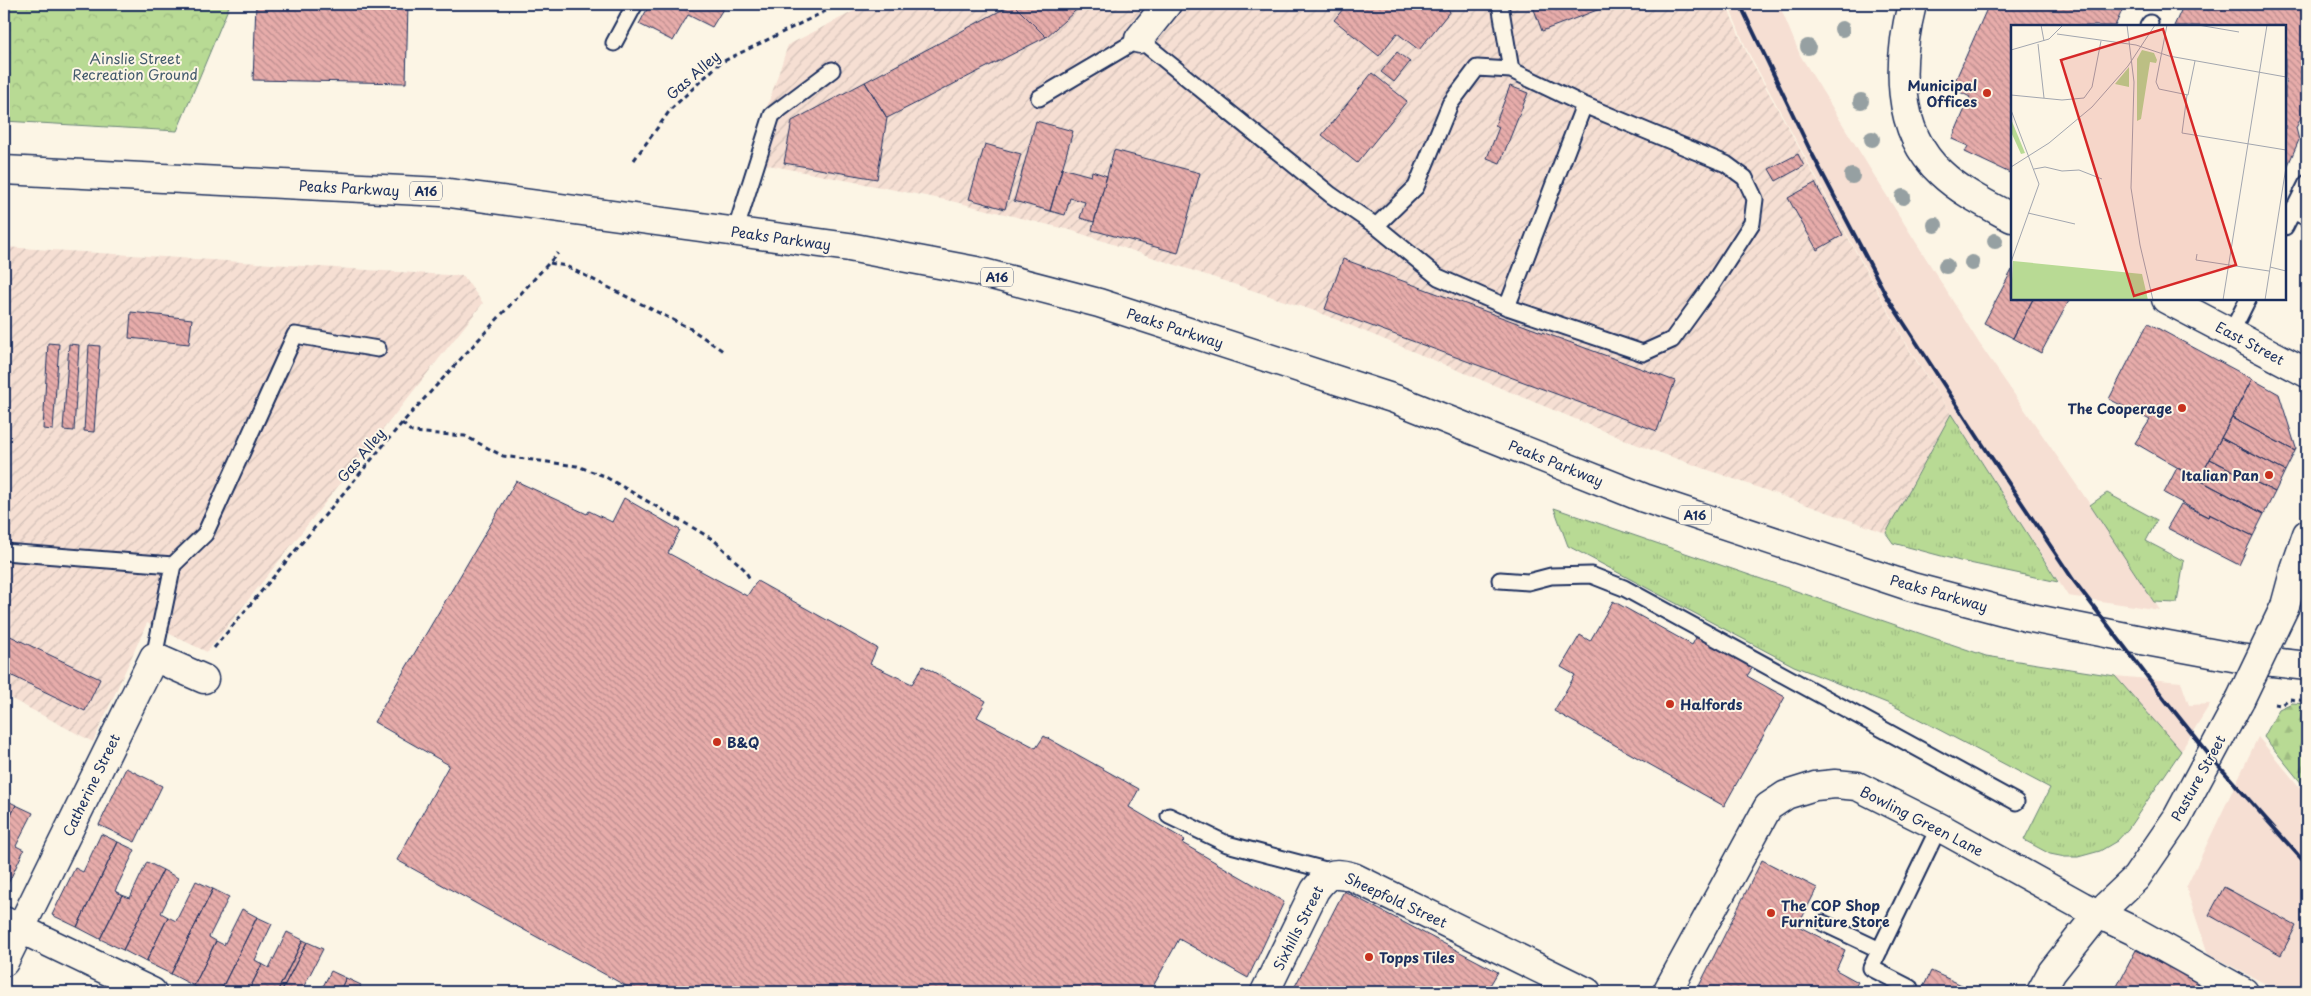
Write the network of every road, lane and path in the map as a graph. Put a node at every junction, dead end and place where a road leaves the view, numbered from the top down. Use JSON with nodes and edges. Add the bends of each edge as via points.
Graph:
{"nodes":[{"id":1,"x":635,"y":4,"type":"edge"},
{"id":2,"x":840,"y":4,"type":"edge"},
{"id":3,"x":1166,"y":4,"type":"edge"},
{"id":4,"x":1500,"y":4,"type":"edge"},
{"id":5,"x":1912,"y":4,"type":"edge"},
{"id":6,"x":1139,"y":39,"type":"junction"},
{"id":7,"x":614,"y":43,"type":"dead end"},
{"id":8,"x":832,"y":70,"type":"dead end"},
{"id":9,"x":1511,"y":70,"type":"junction"},
{"id":10,"x":1039,"y":98,"type":"dead end"},
{"id":11,"x":1584,"y":105,"type":"junction"},
{"id":12,"x":634,"y":160,"type":"dead end"},
{"id":13,"x":4,"y":170,"type":"edge"},
{"id":14,"x":2307,"y":183,"type":"edge"},
{"id":15,"x":2293,"y":211,"type":"junction"},
{"id":16,"x":2011,"y":217,"type":"edge"},
{"id":17,"x":2307,"y":218,"type":"edge"},
{"id":18,"x":2286,"y":225,"type":"edge"},
{"id":19,"x":1376,"y":226,"type":"junction"},
{"id":20,"x":735,"y":232,"type":"junction"},
{"id":21,"x":558,"y":253,"type":"dead end"},
{"id":22,"x":550,"y":263,"type":"junction"},
{"id":23,"x":2168,"y":300,"type":"edge"},
{"id":24,"x":2248,"y":300,"type":"edge"},
{"id":25,"x":1507,"y":307,"type":"junction"},
{"id":26,"x":2231,"y":333,"type":"junction"},
{"id":27,"x":378,"y":349,"type":"dead end"},
{"id":28,"x":723,"y":351,"type":"dead end"},
{"id":29,"x":2307,"y":373,"type":"edge"},
{"id":30,"x":402,"y":423,"type":"junction"},
{"id":31,"x":2307,"y":534,"type":"edge"},
{"id":32,"x":4,"y":552,"type":"edge"},
{"id":33,"x":173,"y":565,"type":"junction"},
{"id":34,"x":2301,"y":570,"type":"edge"},
{"id":35,"x":750,"y":579,"type":"dead end"},
{"id":36,"x":1500,"y":580,"type":"dead end"},
{"id":37,"x":154,"y":657,"type":"junction"},
{"id":38,"x":2307,"y":666,"type":"edge"},
{"id":39,"x":204,"y":679,"type":"joint"},
{"id":40,"x":2016,"y":802,"type":"dead end"},
{"id":41,"x":1169,"y":816,"type":"dead end"},
{"id":42,"x":1938,"y":827,"type":"junction"},
{"id":43,"x":1338,"y":873,"type":"junction"},
{"id":44,"x":2098,"y":914,"type":"junction"},
{"id":45,"x":1823,"y":923,"type":"dead end"},
{"id":46,"x":12,"y":925,"type":"edge"},
{"id":47,"x":1880,"y":950,"type":"junction"},
{"id":48,"x":4,"y":962,"type":"edge"},
{"id":49,"x":152,"y":992,"type":"edge"},
{"id":50,"x":1265,"y":992,"type":"edge"},
{"id":51,"x":1587,"y":992,"type":"edge"},
{"id":52,"x":1667,"y":992,"type":"edge"},
{"id":53,"x":1908,"y":992,"type":"edge"},
{"id":54,"x":2041,"y":992,"type":"edge"},
{"id":55,"x":2244,"y":992,"type":"edge"}],
"edges":[{"from":1,"to":7,"type":"lane"},
{"from":2,"to":12,"type":"path","name":"Gas Alley","via":[[720,63],[671,109]]},
{"from":3,"to":6,"type":"main road"},
{"from":4,"to":9,"type":"lane"},
{"from":5,"to":16,"type":"main road","via":[[1904,33],[1901,63],[1903,98],[1918,141],[1940,174]]},
{"from":6,"to":10,"type":"lane"},
{"from":6,"to":19,"type":"lane","via":[[1331,195]]},
{"from":8,"to":20,"type":"lane","via":[[772,115]]},
{"from":9,"to":11,"type":"lane"},
{"from":9,"to":19,"type":"lane","via":[[1477,68],[1450,104],[1416,187]]},
{"from":11,"to":25,"type":"lane"},
{"from":11,"to":25,"type":"lane","via":[[1726,164],[1745,178],[1754,199],[1752,223],[1672,340],[1643,353]]},
{"from":13,"to":20,"type":"main road","name":"Peaks Parkway","number":"A16","via":[[442,192]]},
{"from":14,"to":15,"type":"lane"},
{"from":15,"to":17,"type":"lane"},
{"from":15,"to":18,"type":"lane"},
{"from":19,"to":25,"type":"lane","via":[[1438,277]]},
{"from":20,"to":38,"type":"main road","name":"Peaks Parkway","number":"A16","via":[[849,247],[976,271],[1099,303],[1395,399],[1644,498],[1912,587],[2026,617],[2238,658]]},
{"from":21,"to":22,"type":"path","name":"Gas Alley"},
{"from":22,"to":28,"type":"path","via":[[566,266],[691,329]]},
{"from":22,"to":30,"type":"path","name":"Gas Alley"},
{"from":23,"to":26,"type":"main road","name":"East Street"},
{"from":24,"to":26,"type":"lane"},
{"from":26,"to":29,"type":"main road","name":"East Street"},
{"from":27,"to":33,"type":"lane","via":[[295,335],[205,534]]},
{"from":30,"to":35,"type":"path","via":[[412,432],[465,436],[503,456],[577,466],[604,476],[714,540]]},
{"from":30,"to":39,"type":"path","name":"Gas Alley","via":[[198,667]]},
{"from":31,"to":34,"type":"main road","name":"Pasture Street"},
{"from":32,"to":33,"type":"lane"},
{"from":33,"to":37,"type":"lane"},
{"from":34,"to":44,"type":"main road","name":"Pasture Street","bridge":true,"via":[[2240,700],[2178,818],[2136,878]]},
{"from":36,"to":40,"type":"lane","via":[[1528,582],[1551,576],[1591,575],[1624,588]]},
{"from":37,"to":39,"type":"main road"},
{"from":37,"to":46,"type":"main road","name":"Catherine Street"},
{"from":41,"to":43,"type":"lane","name":"Sheepfold Street","via":[[1227,844]]},
{"from":42,"to":44,"type":"main road","name":"Bowling Green Lane"},
{"from":42,"to":47,"type":"lane"},
{"from":42,"to":52,"type":"main road","name":"Bowling Green Lane","via":[[1857,786],[1815,786],[1786,795],[1768,807]]},
{"from":43,"to":50,"type":"main road","name":"Sixhills Street","via":[[1325,878],[1315,890]]},
{"from":43,"to":51,"type":"main road","name":"Sheepfold Street","via":[[1353,877]]},
{"from":44,"to":54,"type":"main road","name":"Pasture Street","via":[[2052,972]]},
{"from":44,"to":55,"type":"main road","name":"Bowling Green Lane"},
{"from":45,"to":47,"type":"lane"},
{"from":46,"to":48,"type":"main road","name":"Catherine Street"},
{"from":46,"to":49,"type":"main road"},
{"from":47,"to":53,"type":"lane","via":[[1871,968],[1910,988]]}]}
